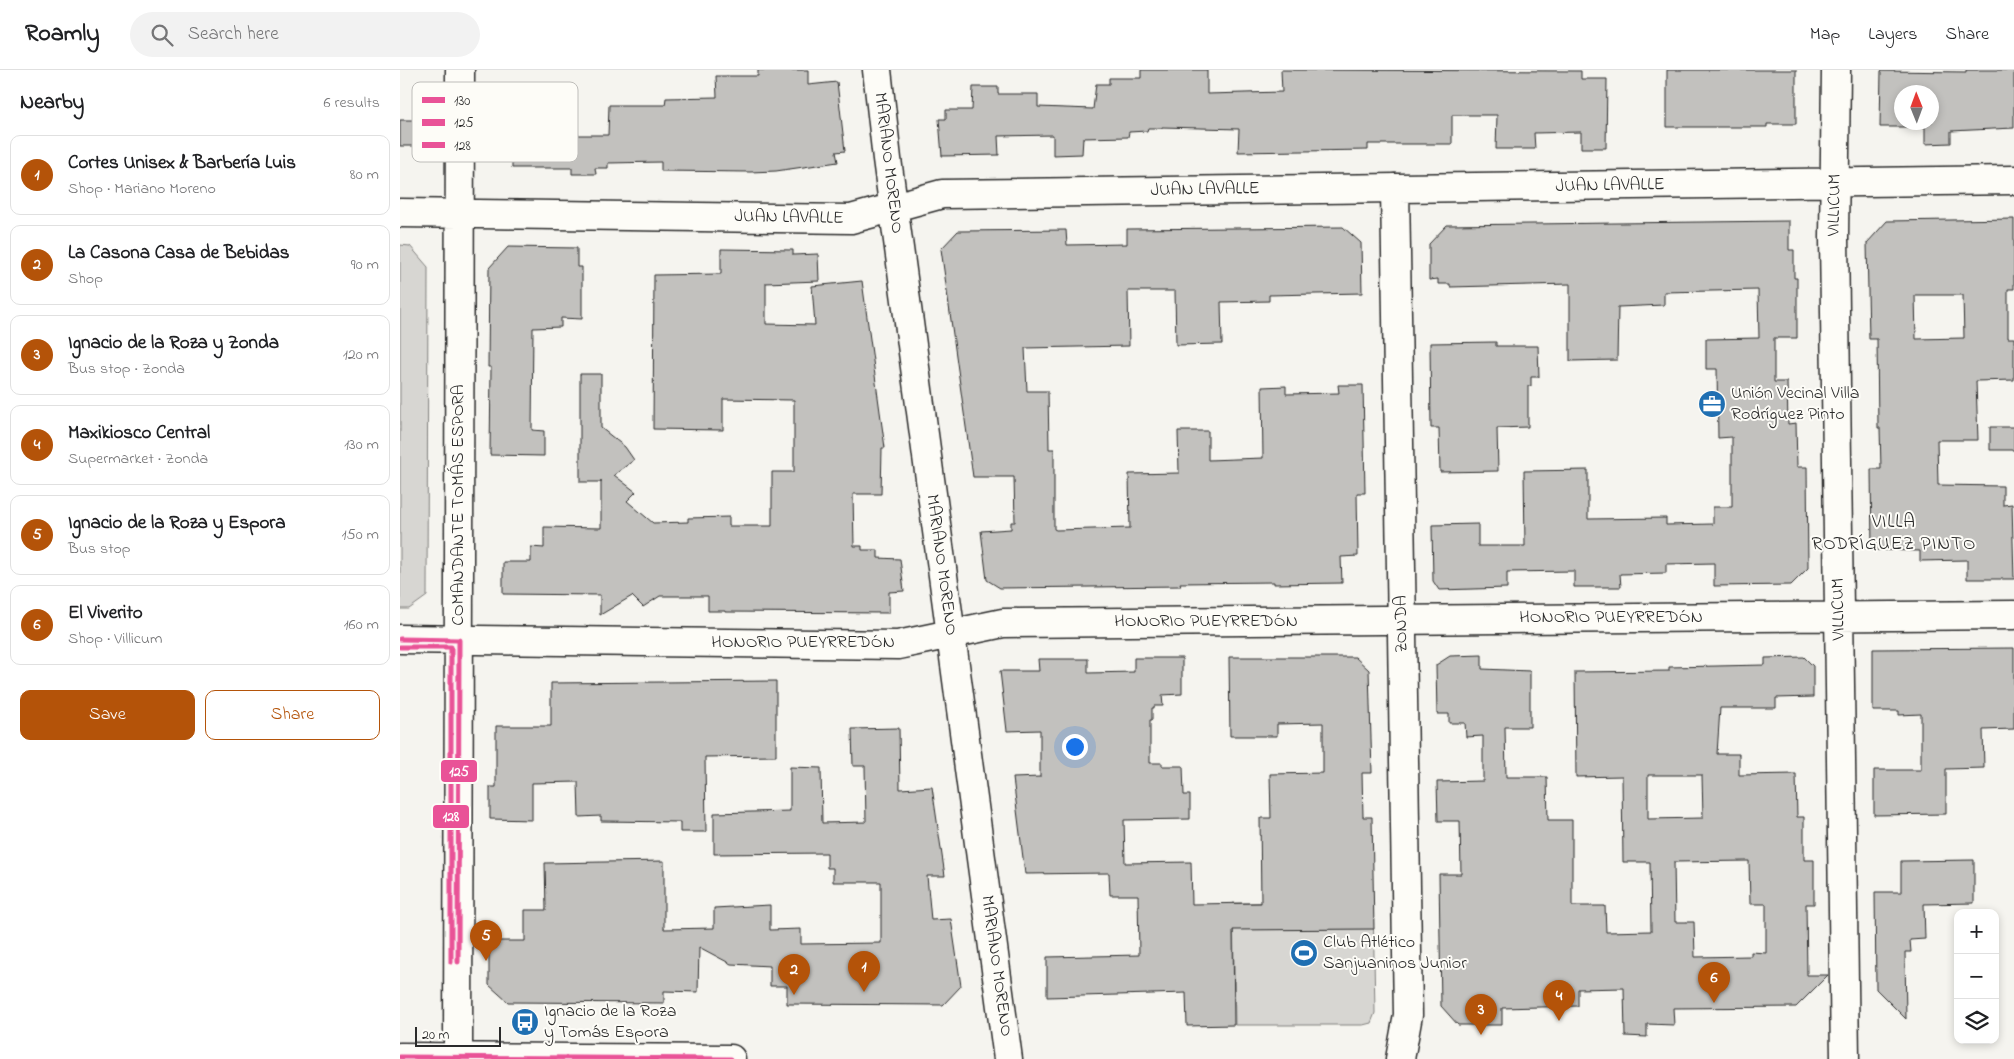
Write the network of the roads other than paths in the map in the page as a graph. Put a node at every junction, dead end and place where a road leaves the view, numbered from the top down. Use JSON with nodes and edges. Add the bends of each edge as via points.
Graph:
{"nodes":[{"id":1,"x":877,"y":70,"type":"edge"},
{"id":2,"x":1836,"y":70,"type":"edge"},
{"id":3,"x":460,"y":162,"type":"edge"},
{"id":4,"x":2014,"y":180,"type":"edge"},
{"id":5,"x":1835,"y":182,"type":"junction"},
{"id":6,"x":1395,"y":188,"type":"junction"},
{"id":7,"x":893,"y":207,"type":"junction"},
{"id":8,"x":400,"y":213,"type":"edge"},
{"id":9,"x":460,"y":214,"type":"junction"},
{"id":10,"x":2014,"y":615,"type":"edge"},
{"id":11,"x":1839,"y":616,"type":"junction"},
{"id":12,"x":1402,"y":620,"type":"junction"},
{"id":13,"x":951,"y":634,"type":"junction"},
{"id":14,"x":400,"y":639,"type":"edge"},
{"id":15,"x":459,"y":640,"type":"junction"},
{"id":16,"x":400,"y":1058,"type":"edge"},
{"id":17,"x":458,"y":1058,"type":"edge"},
{"id":18,"x":731,"y":1059,"type":"edge"},
{"id":19,"x":1008,"y":1059,"type":"edge"},
{"id":20,"x":1400,"y":1059,"type":"edge"},
{"id":21,"x":1845,"y":1059,"type":"edge"}],
"edges":[{"from":1,"to":7,"type":"street","name":"MARIANO MORENO"},
{"from":2,"to":5,"type":"street","name":"VILLICUM"},
{"from":3,"to":9,"type":"street","name":"COMANDANTE TOMÁS ESPORA"},
{"from":4,"to":5,"type":"street","name":"JUAN LAVALLE"},
{"from":5,"to":6,"type":"street","name":"JUAN LAVALLE"},
{"from":5,"to":11,"type":"street","name":"VILLICUM"},
{"from":6,"to":7,"type":"street","name":"JUAN LAVALLE","via":[[942,194]]},
{"from":6,"to":12,"type":"street","name":"ZONDA"},
{"from":7,"to":9,"type":"street","name":"JUAN LAVALLE","via":[[851,219]]},
{"from":7,"to":13,"type":"street","name":"MARIANO MORENO"},
{"from":8,"to":9,"type":"street","name":"JUAN LAVALLE"},
{"from":9,"to":15,"type":"street","name":"COMANDANTE TOMÁS ESPORA"},
{"from":10,"to":11,"type":"street","name":"HONORIO PUEYRREDÓN"},
{"from":11,"to":12,"type":"street","name":"HONORIO PUEYRREDÓN"},
{"from":11,"to":21,"type":"street","name":"VILLICUM"},
{"from":12,"to":13,"type":"street","name":"HONORIO PUEYRREDÓN","via":[[1003,623]]},
{"from":12,"to":20,"type":"street","name":"ZONDA","via":[[1408,1016]]},
{"from":13,"to":15,"type":"street","name":"HONORIO PUEYRREDÓN","via":[[898,645]]},
{"from":13,"to":19,"type":"street","name":"MARIANO MORENO"},
{"from":14,"to":15,"type":"street","name":"HONORIO PUEYRREDÓN"},
{"from":15,"to":17,"type":"street","name":"COMANDANTE TOMÁS ESPORA"},
{"from":16,"to":17,"type":"street"},
{"from":17,"to":18,"type":"street"}]}
